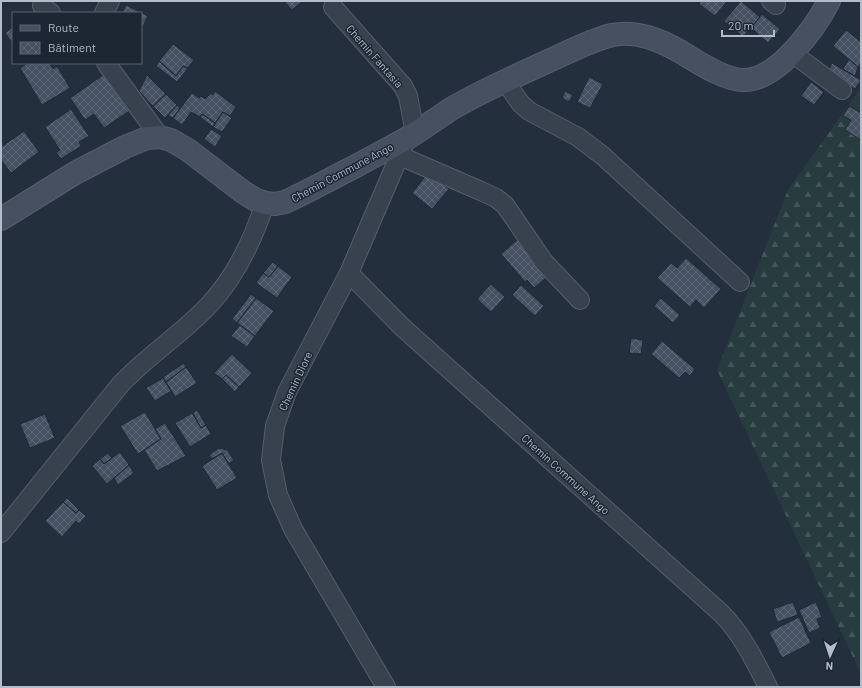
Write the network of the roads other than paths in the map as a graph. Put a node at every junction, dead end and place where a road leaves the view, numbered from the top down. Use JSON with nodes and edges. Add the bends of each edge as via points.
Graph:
{"nodes":[{"id":1,"x":110,"y":1,"type":"edge"},
{"id":2,"x":829,"y":1,"type":"edge"},
{"id":3,"x":333,"y":7,"type":"dead end"},
{"id":4,"x":104,"y":12,"type":"edge"},
{"id":5,"x":792,"y":52,"type":"junction"},
{"id":6,"x":107,"y":64,"type":"edge"},
{"id":7,"x":505,"y":81,"type":"junction"},
{"id":8,"x":842,"y":90,"type":"dead end"},
{"id":9,"x":160,"y":137,"type":"junction"},
{"id":10,"x":407,"y":142,"type":"junction"},
{"id":11,"x":265,"y":203,"type":"junction"},
{"id":12,"x":1,"y":219,"type":"edge"},
{"id":13,"x":349,"y":273,"type":"junction"},
{"id":14,"x":740,"y":282,"type":"dead end"},
{"id":15,"x":580,"y":300,"type":"dead end"},
{"id":16,"x":1,"y":533,"type":"edge"},
{"id":17,"x":386,"y":687,"type":"edge"},
{"id":18,"x":768,"y":687,"type":"edge"}],
"edges":[{"from":1,"to":4,"type":"street"},
{"from":2,"to":5,"type":"street","name":"Chemin Commune Ango","via":[[811,30]]},
{"from":3,"to":10,"type":"street","name":"Chemin Fantasia","via":[[408,96]]},
{"from":5,"to":7,"type":"street","name":"Chemin Commune Ango","via":[[775,69],[756,79],[744,80],[710,69],[663,42],[631,34],[614,35],[597,39]]},
{"from":5,"to":8,"type":"street"},
{"from":6,"to":9,"type":"street"},
{"from":7,"to":10,"type":"street","name":"Chemin Commune Ango","via":[[452,109]]},
{"from":7,"to":14,"type":"street","via":[[529,111],[578,137],[603,156]]},
{"from":9,"to":11,"type":"street","name":"Chemin Commune Ango","via":[[188,150],[243,192]]},
{"from":9,"to":12,"type":"street","via":[[147,138],[75,173]]},
{"from":10,"to":11,"type":"street","name":"Chemin Commune Ango","via":[[285,202]]},
{"from":10,"to":13,"type":"street","name":"Chemin Diore"},
{"from":10,"to":15,"type":"street","name":"Chemin Commune Ango","via":[[505,204],[544,262]]},
{"from":11,"to":16,"type":"street","via":[[246,250],[220,292],[192,321],[139,365],[120,385]]},
{"from":13,"to":17,"type":"street","name":"Chemin Diore","via":[[287,392],[275,426],[271,460],[278,494],[293,529]]},
{"from":13,"to":18,"type":"street","name":"Chemin Commune Ango","via":[[401,326],[722,613],[742,639]]}]}
